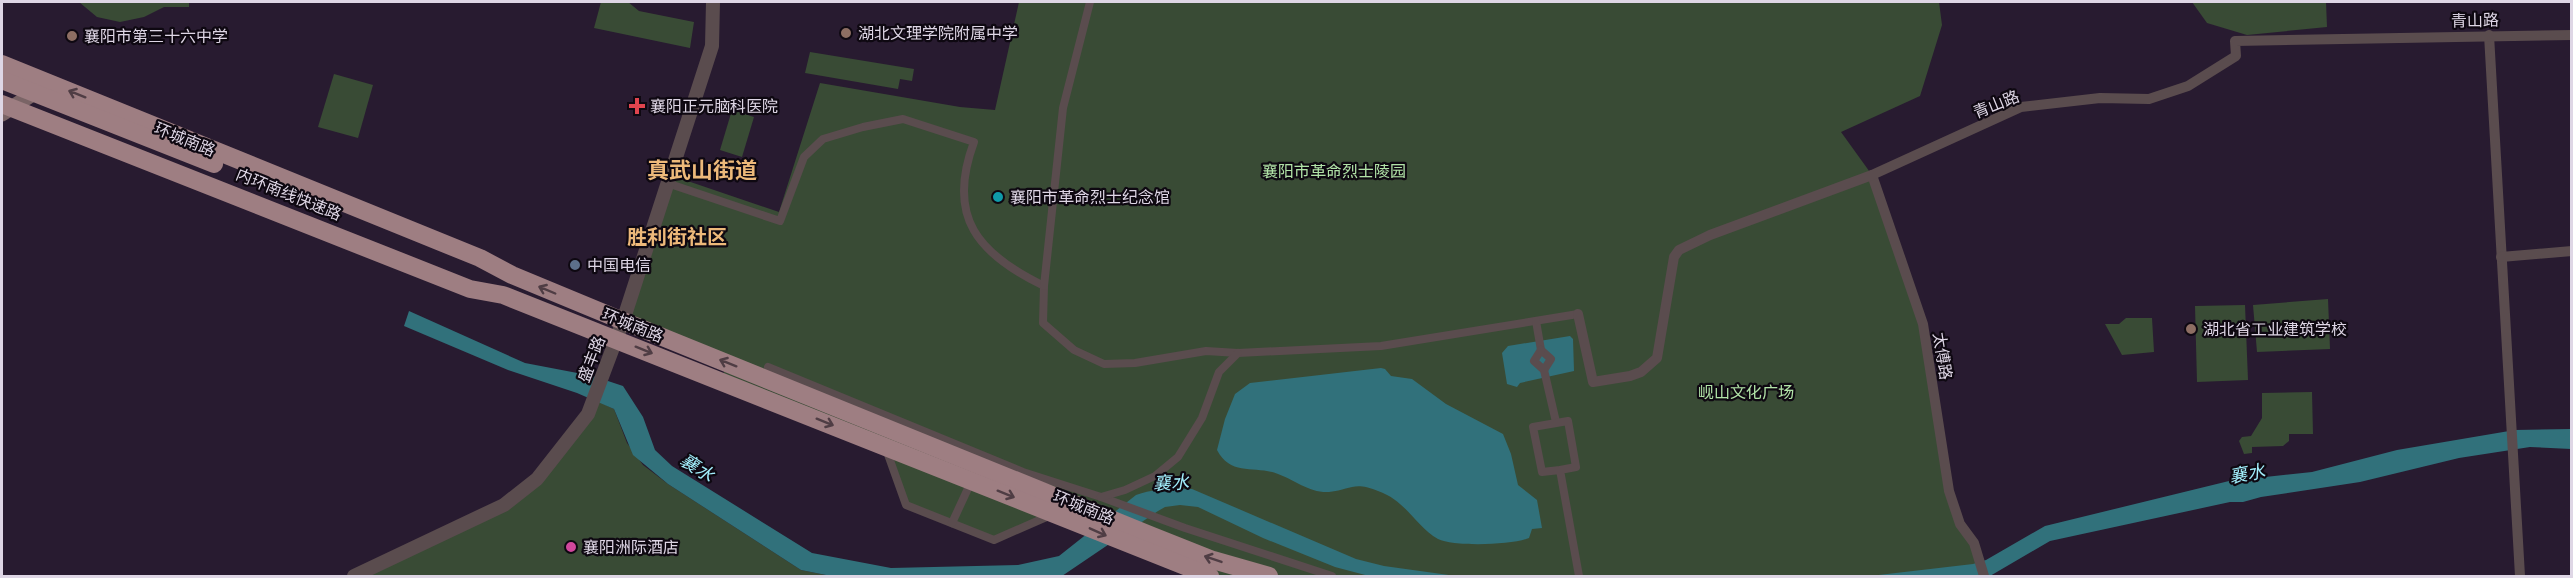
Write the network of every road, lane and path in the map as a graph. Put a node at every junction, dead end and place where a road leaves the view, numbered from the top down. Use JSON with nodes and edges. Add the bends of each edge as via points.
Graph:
{"nodes":[{"id":1,"x":713,"y":2,"type":"edge"},
{"id":2,"x":1090,"y":2,"type":"edge"},
{"id":3,"x":2488,"y":35,"type":"junction"},
{"id":4,"x":2571,"y":35,"type":"edge"},
{"id":5,"x":2,"y":64,"type":"edge"},
{"id":6,"x":23,"y":72,"type":"junction"},
{"id":7,"x":2,"y":80,"type":"edge"},
{"id":8,"x":49,"y":83,"type":"junction"},
{"id":9,"x":2,"y":90,"type":"edge"},
{"id":10,"x":4,"y":112,"type":"edge"},
{"id":11,"x":1872,"y":175,"type":"junction"},
{"id":12,"x":668,"y":183,"type":"junction"},
{"id":13,"x":394,"y":243,"type":"junction"},
{"id":14,"x":2571,"y":251,"type":"edge"},
{"id":15,"x":2501,"y":257,"type":"junction"},
{"id":16,"x":512,"y":275,"type":"junction"},
{"id":17,"x":1044,"y":286,"type":"junction"},
{"id":18,"x":503,"y":295,"type":"junction"},
{"id":19,"x":1578,"y":314,"type":"joint"},
{"id":20,"x":623,"y":321,"type":"junction"},
{"id":21,"x":1536,"y":321,"type":"junction"},
{"id":22,"x":616,"y":339,"type":"junction"},
{"id":23,"x":1541,"y":350,"type":"junction"},
{"id":24,"x":1238,"y":353,"type":"junction"},
{"id":25,"x":768,"y":367,"type":"dead end"},
{"id":26,"x":1545,"y":374,"type":"junction"},
{"id":27,"x":1556,"y":422,"type":"junction"},
{"id":28,"x":884,"y":445,"type":"junction"},
{"id":29,"x":1560,"y":470,"type":"junction"},
{"id":30,"x":972,"y":480,"type":"junction"},
{"id":31,"x":1101,"y":497,"type":"junction"},
{"id":32,"x":1066,"y":511,"type":"junction"},
{"id":33,"x":952,"y":523,"type":"junction"},
{"id":34,"x":1153,"y":526,"type":"junction"},
{"id":35,"x":354,"y":576,"type":"edge"},
{"id":36,"x":1210,"y":576,"type":"edge"},
{"id":37,"x":1269,"y":576,"type":"edge"},
{"id":38,"x":1332,"y":576,"type":"edge"},
{"id":39,"x":1579,"y":576,"type":"edge"},
{"id":40,"x":1984,"y":576,"type":"edge"},
{"id":41,"x":2520,"y":576,"type":"edge"}],
"edges":[{"from":1,"to":12,"type":"street","name":"盛丰路","via":[[712,46]]},
{"from":2,"to":17,"type":"street","via":[[1063,108]]},
{"from":3,"to":4,"type":"street","name":"青山路"},
{"from":3,"to":11,"type":"street","name":"青山路","via":[[2235,41],[2236,56],[2188,86],[2149,99],[2100,98],[2021,107]]},
{"from":3,"to":15,"type":"street"},
{"from":5,"to":6,"type":"highway","name":"环城南路"},
{"from":6,"to":8,"type":"highway","name":"环城南路"},
{"from":6,"to":9,"type":"main road"},
{"from":7,"to":13,"type":"highway","name":"内环南线快速路"},
{"from":8,"to":10,"type":"main road"},
{"from":16,"to":8,"type":"highway","name":"环城南路","one_way":true,"via":[[480,258]]},
{"from":9,"to":13,"type":"highway","name":"内环南线快速路"},
{"from":10,"to":18,"type":"highway","name":"环城南路","via":[[53,124],[470,289]]},
{"from":11,"to":19,"type":"street","name":"青山路","via":[[1679,250],[1674,257],[1657,358],[1641,372],[1593,382]]},
{"from":11,"to":40,"type":"street","name":"太傅路","via":[[1923,324],[1949,491],[1960,524],[1974,543]]},
{"from":12,"to":17,"type":"street","via":[[780,221],[804,157],[823,139],[903,119],[974,142],[962,190],[974,231],[989,252],[1018,274]]},
{"from":12,"to":20,"type":"street","name":"盛丰路"},
{"from":13,"to":16,"type":"highway","name":"内环南线快速路","via":[[480,262]]},
{"from":13,"to":18,"type":"highway","name":"内环南线快速路"},
{"from":14,"to":15,"type":"street"},
{"from":15,"to":41,"type":"street"},
{"from":20,"to":16,"type":"highway","name":"环城南路","one_way":true},
{"from":17,"to":24,"type":"street","via":[[1043,323],[1074,350],[1104,364],[1206,351]]},
{"from":18,"to":22,"type":"highway","name":"环城南路"},
{"from":19,"to":21,"type":"street"},
{"from":20,"to":22,"type":"street","name":"盛丰路"},
{"from":32,"to":20,"type":"highway","name":"环城南路","one_way":true},
{"from":21,"to":23,"type":"street"},
{"from":21,"to":24,"type":"street","via":[[1381,346]]},
{"from":22,"to":28,"type":"highway","name":"环城南路","one_way":true},
{"from":22,"to":35,"type":"street","name":"盛丰路","via":[[588,414],[537,479],[504,505]]},
{"from":23,"to":26,"type":"street","via":[[1551,358]]},
{"from":23,"to":26,"type":"street","via":[[1534,361]]},
{"from":24,"to":31,"type":"street","via":[[1219,372],[1202,418],[1178,457],[1155,476]]},
{"from":25,"to":31,"type":"street","via":[[1023,472]]},
{"from":26,"to":27,"type":"street"},
{"from":27,"to":29,"type":"street","via":[[1568,421],[1576,466]]},
{"from":27,"to":29,"type":"street","via":[[1533,427],[1542,472]]},
{"from":28,"to":30,"type":"highway","name":"环城南路"},
{"from":28,"to":33,"type":"street","via":[[906,505]]},
{"from":29,"to":39,"type":"street"},
{"from":30,"to":32,"type":"highway","name":"环城南路","one_way":true},
{"from":30,"to":33,"type":"street"},
{"from":31,"to":34,"type":"street"},
{"from":32,"to":33,"type":"street","via":[[994,540]]},
{"from":32,"to":34,"type":"highway","name":"环城南路"},
{"from":32,"to":36,"type":"highway","name":"环城南路","one_way":true,"via":[[1129,545]]},
{"from":37,"to":34,"type":"highway","name":"环城南路","one_way":true,"via":[[1213,560]]},
{"from":34,"to":38,"type":"street"}]}
